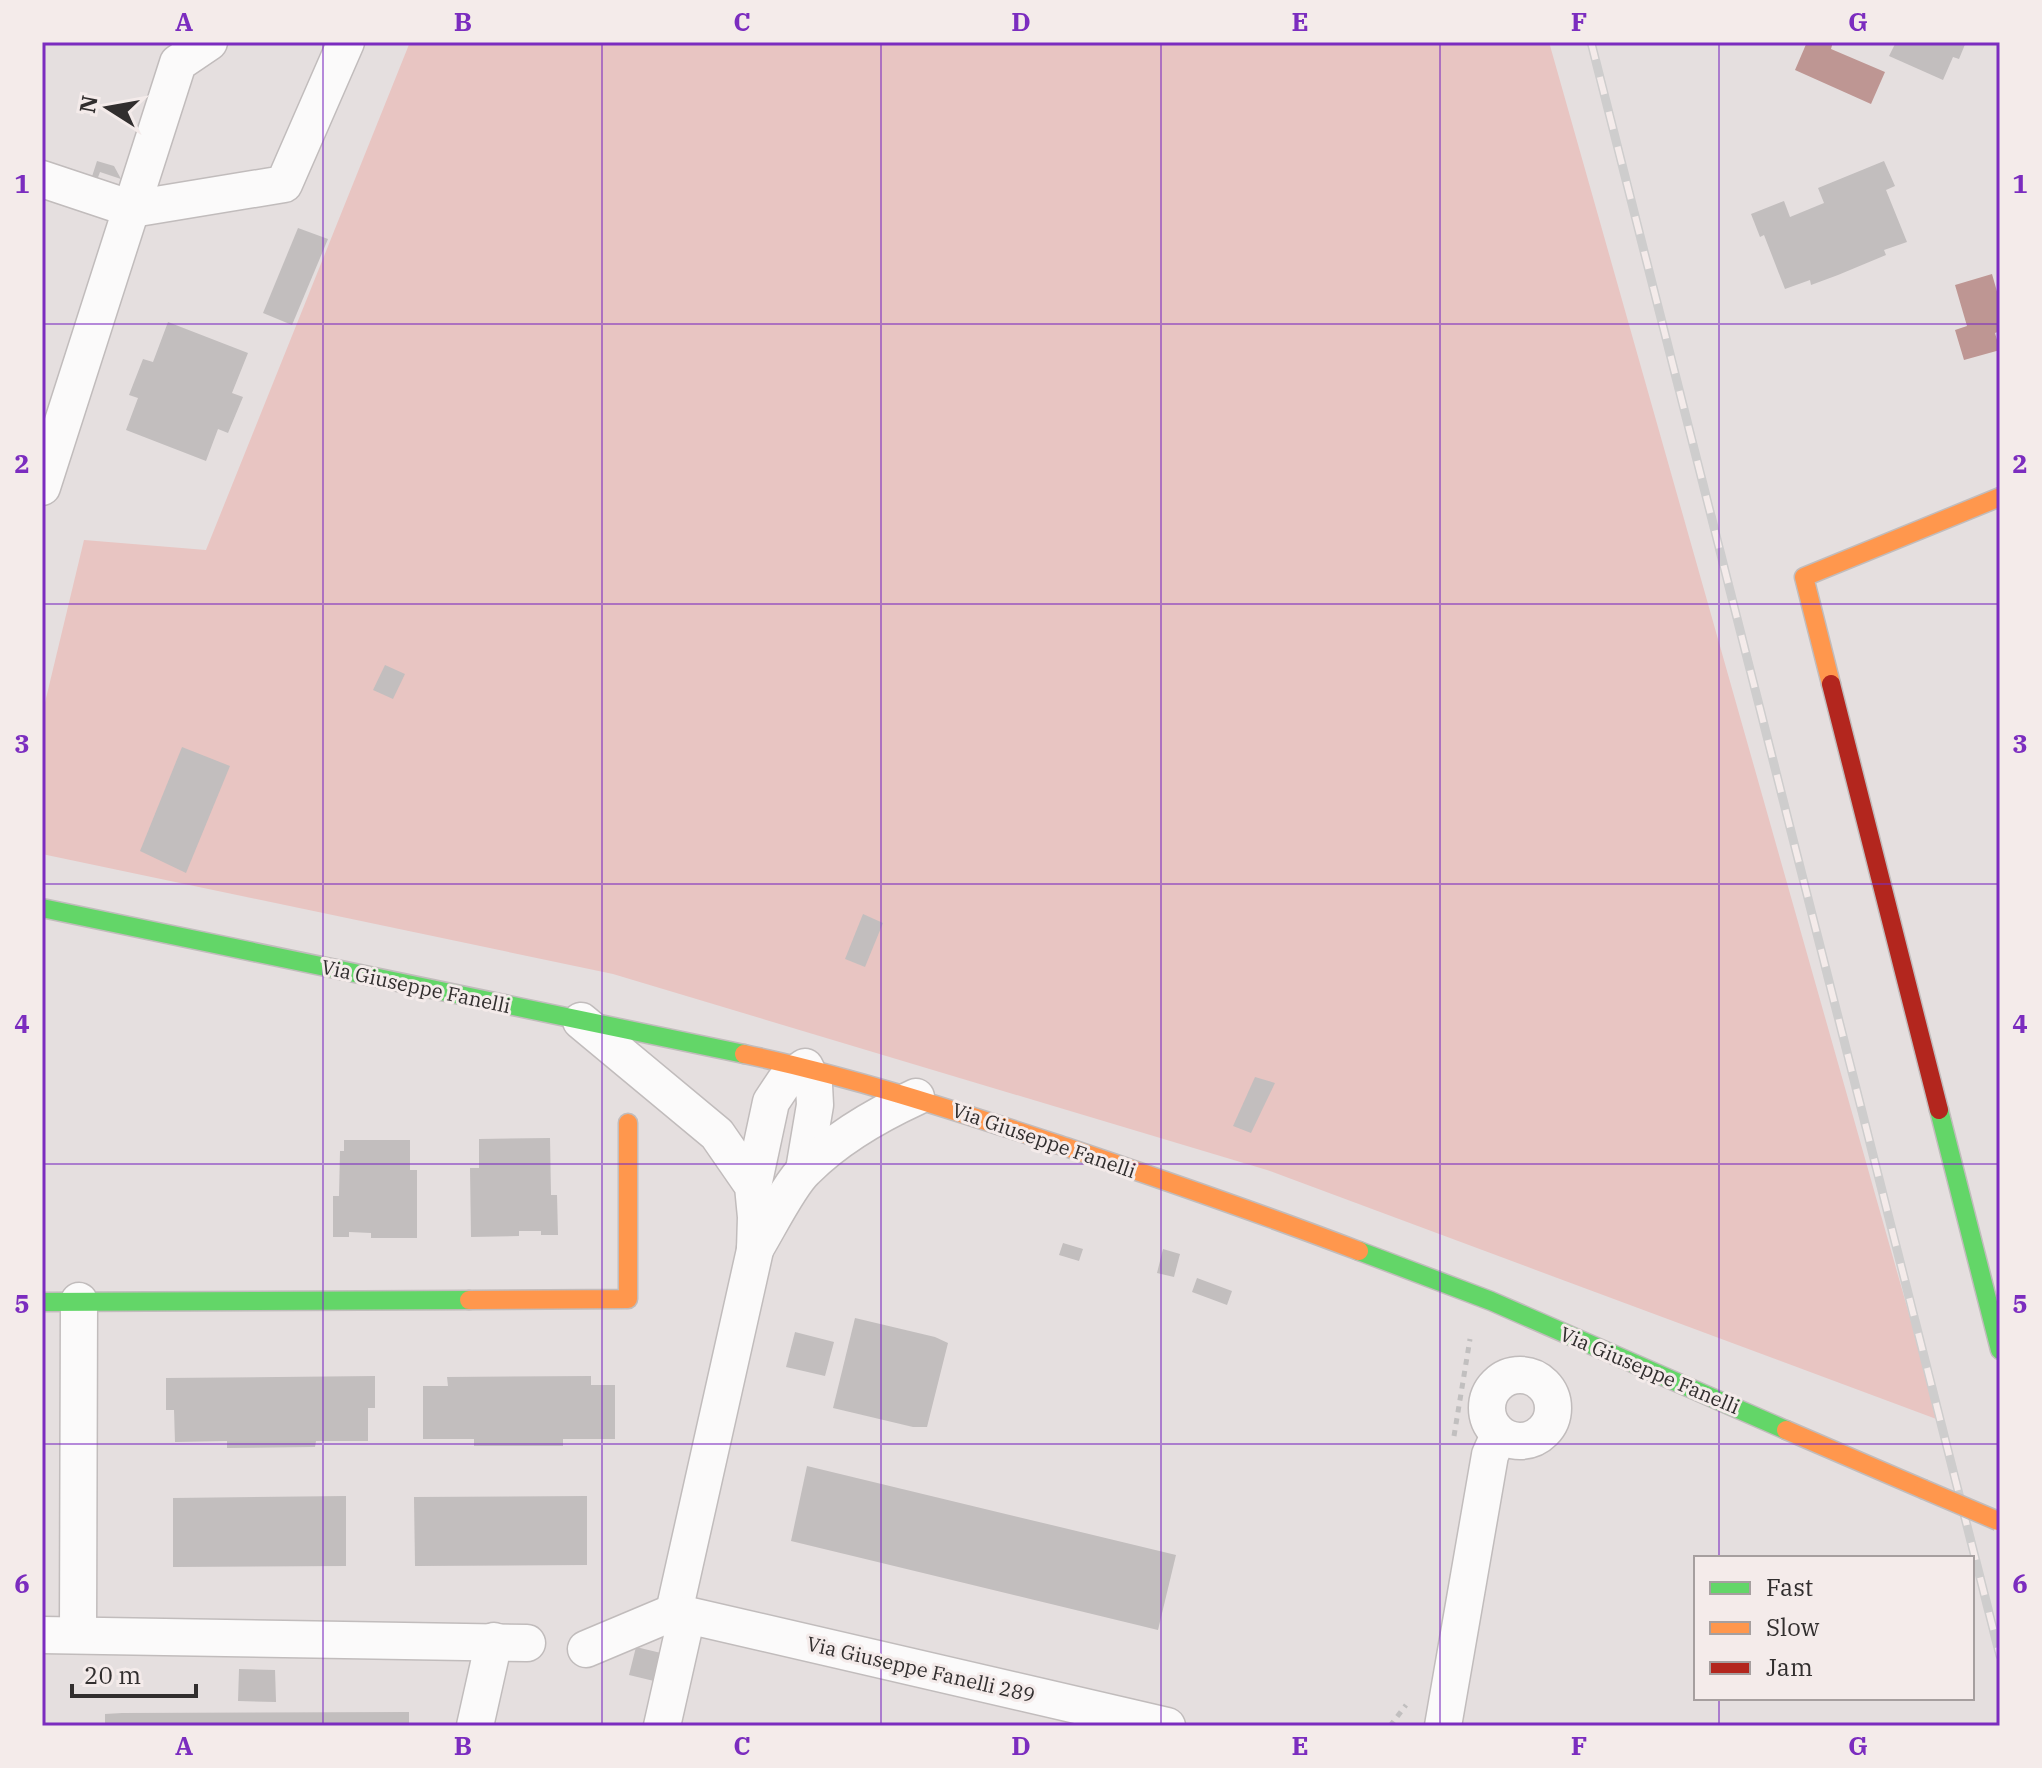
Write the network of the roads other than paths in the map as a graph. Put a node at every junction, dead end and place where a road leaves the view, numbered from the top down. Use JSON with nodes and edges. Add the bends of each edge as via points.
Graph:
{"nodes":[{"id":1,"x":209,"y":42,"type":"edge"},
{"id":2,"x":346,"y":42,"type":"edge"},
{"id":3,"x":42,"y":179,"type":"edge"},
{"id":4,"x":132,"y":209,"type":"junction"},
{"id":5,"x":42,"y":487,"type":"edge"},
{"id":6,"x":2000,"y":497,"type":"edge"},
{"id":7,"x":42,"y":908,"type":"edge"},
{"id":8,"x":581,"y":1021,"type":"junction"},
{"id":9,"x":805,"y":1067,"type":"junction"},
{"id":10,"x":916,"y":1097,"type":"junction"},
{"id":11,"x":628,"y":1123,"type":"dead end"},
{"id":12,"x":804,"y":1170,"type":"junction"},
{"id":13,"x":753,"y":1186,"type":"junction"},
{"id":14,"x":755,"y":1250,"type":"junction"},
{"id":15,"x":79,"y":1301,"type":"junction"},
{"id":16,"x":42,"y":1302,"type":"edge"},
{"id":17,"x":2000,"y":1350,"type":"edge"},
{"id":18,"x":1499,"y":1435,"type":"dead end"},
{"id":19,"x":1999,"y":1522,"type":"edge"},
{"id":20,"x":680,"y":1614,"type":"junction"},
{"id":21,"x":42,"y":1635,"type":"edge"},
{"id":22,"x":78,"y":1635,"type":"junction"},
{"id":23,"x":586,"y":1649,"type":"dead end"},
{"id":24,"x":1156,"y":1725,"type":"edge"},
{"id":25,"x":475,"y":1726,"type":"edge"},
{"id":26,"x":662,"y":1726,"type":"edge"},
{"id":27,"x":1443,"y":1726,"type":"edge"}],
"edges":[{"from":1,"to":4,"type":"street","via":[[178,63]]},
{"from":2,"to":4,"type":"street","via":[[284,184]]},
{"from":3,"to":4,"type":"street"},
{"from":4,"to":5,"type":"street"},
{"from":6,"to":17,"type":"main road","via":[[1804,577]]},
{"from":7,"to":8,"type":"main road","name":"Via Giuseppe Fanelli"},
{"from":8,"to":9,"type":"main road","name":"Via Giuseppe Fanelli"},
{"from":8,"to":13,"type":"street","via":[[717,1134]]},
{"from":9,"to":10,"type":"main road","name":"Via Giuseppe Fanelli"},
{"from":9,"to":12,"type":"street","via":[[814,1085],[815,1105]]},
{"from":9,"to":13,"type":"street","via":[[785,1081],[771,1102]]},
{"from":10,"to":12,"type":"street","via":[[857,1129]]},
{"from":10,"to":19,"type":"main road","name":"Via Giuseppe Fanelli","bridge":true,"via":[[1250,1209],[1491,1301]]},
{"from":11,"to":15,"type":"main road","via":[[628,1299]]},
{"from":12,"to":14,"type":"street"},
{"from":13,"to":14,"type":"street"},
{"from":14,"to":20,"type":"street"},
{"from":15,"to":16,"type":"main road"},
{"from":15,"to":22,"type":"street"},
{"from":18,"to":27,"type":"street","via":[[1490,1455]]},
{"from":20,"to":23,"type":"street"},
{"from":20,"to":24,"type":"street","name":"Via Giuseppe Fanelli 289"},
{"from":20,"to":26,"type":"street"},
{"from":21,"to":22,"type":"street"},
{"from":22,"to":25,"type":"street","via":[[510,1642]]}]}
